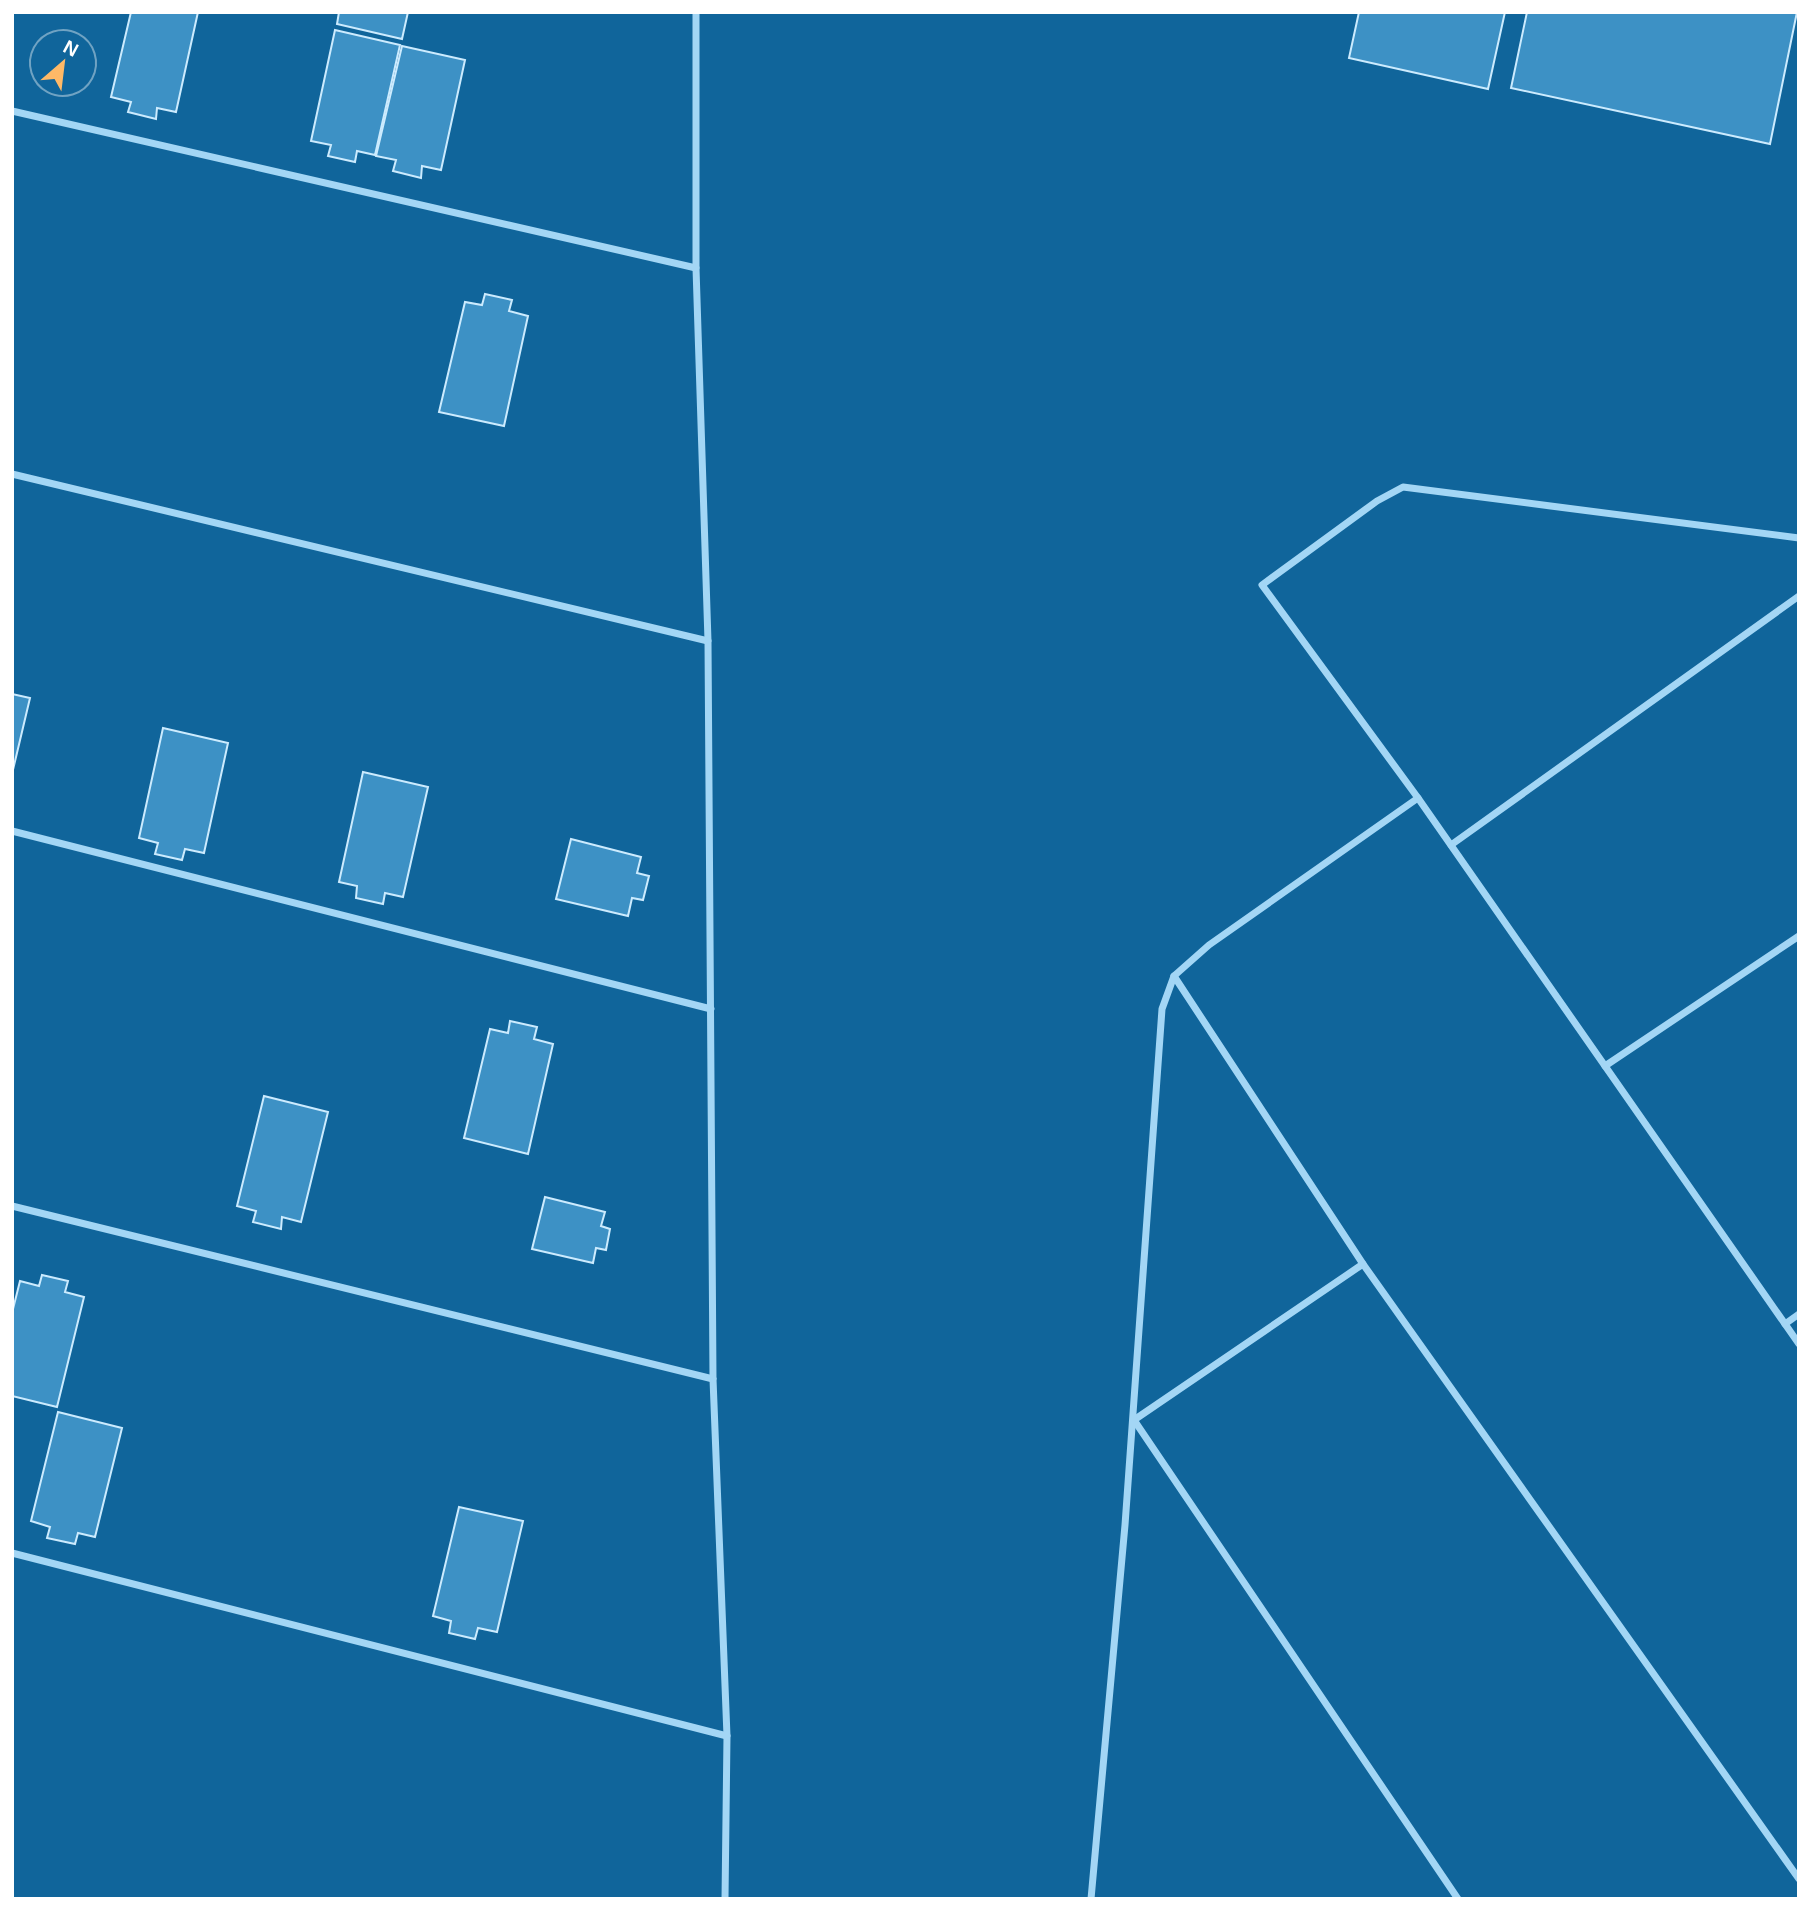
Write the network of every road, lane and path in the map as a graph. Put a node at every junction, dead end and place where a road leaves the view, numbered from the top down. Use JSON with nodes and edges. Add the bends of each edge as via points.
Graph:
{"nodes":[{"id":1,"x":696,"y":12,"type":"edge"},
{"id":2,"x":12,"y":111,"type":"edge"},
{"id":3,"x":696,"y":268,"type":"junction"},
{"id":4,"x":12,"y":474,"type":"edge"},
{"id":5,"x":1799,"y":538,"type":"edge"},
{"id":6,"x":1799,"y":596,"type":"edge"},
{"id":7,"x":708,"y":641,"type":"junction"},
{"id":8,"x":1418,"y":797,"type":"junction"},
{"id":9,"x":12,"y":831,"type":"edge"},
{"id":10,"x":1451,"y":845,"type":"junction"},
{"id":11,"x":1799,"y":936,"type":"edge"},
{"id":12,"x":1174,"y":976,"type":"junction"},
{"id":13,"x":711,"y":1009,"type":"junction"},
{"id":14,"x":1605,"y":1066,"type":"junction"},
{"id":15,"x":12,"y":1206,"type":"edge"},
{"id":16,"x":1363,"y":1264,"type":"junction"},
{"id":17,"x":1799,"y":1314,"type":"edge"},
{"id":18,"x":1785,"y":1324,"type":"junction"},
{"id":19,"x":1799,"y":1344,"type":"edge"},
{"id":20,"x":713,"y":1379,"type":"junction"},
{"id":21,"x":1133,"y":1420,"type":"junction"},
{"id":22,"x":12,"y":1553,"type":"edge"},
{"id":23,"x":727,"y":1736,"type":"junction"},
{"id":24,"x":1799,"y":1879,"type":"edge"},
{"id":25,"x":725,"y":1899,"type":"edge"},
{"id":26,"x":1091,"y":1899,"type":"edge"},
{"id":27,"x":1458,"y":1899,"type":"edge"}],
"edges":[{"from":1,"to":3,"type":"street"},
{"from":2,"to":3,"type":"street"},
{"from":3,"to":7,"type":"street"},
{"from":4,"to":7,"type":"street"},
{"from":5,"to":8,"type":"street","via":[[1403,487],[1377,501],[1262,584]]},
{"from":6,"to":10,"type":"street"},
{"from":7,"to":13,"type":"street"},
{"from":8,"to":10,"type":"street"},
{"from":8,"to":12,"type":"street","via":[[1209,945]]},
{"from":9,"to":13,"type":"street"},
{"from":10,"to":14,"type":"street"},
{"from":11,"to":14,"type":"street"},
{"from":12,"to":16,"type":"street"},
{"from":12,"to":21,"type":"street","via":[[1162,1009]]},
{"from":13,"to":20,"type":"street"},
{"from":14,"to":18,"type":"street"},
{"from":15,"to":20,"type":"street"},
{"from":16,"to":21,"type":"street"},
{"from":16,"to":24,"type":"street"},
{"from":17,"to":18,"type":"street"},
{"from":18,"to":19,"type":"street"},
{"from":20,"to":23,"type":"street"},
{"from":21,"to":26,"type":"street"},
{"from":21,"to":27,"type":"street"},
{"from":22,"to":23,"type":"street"},
{"from":23,"to":25,"type":"street"}]}
